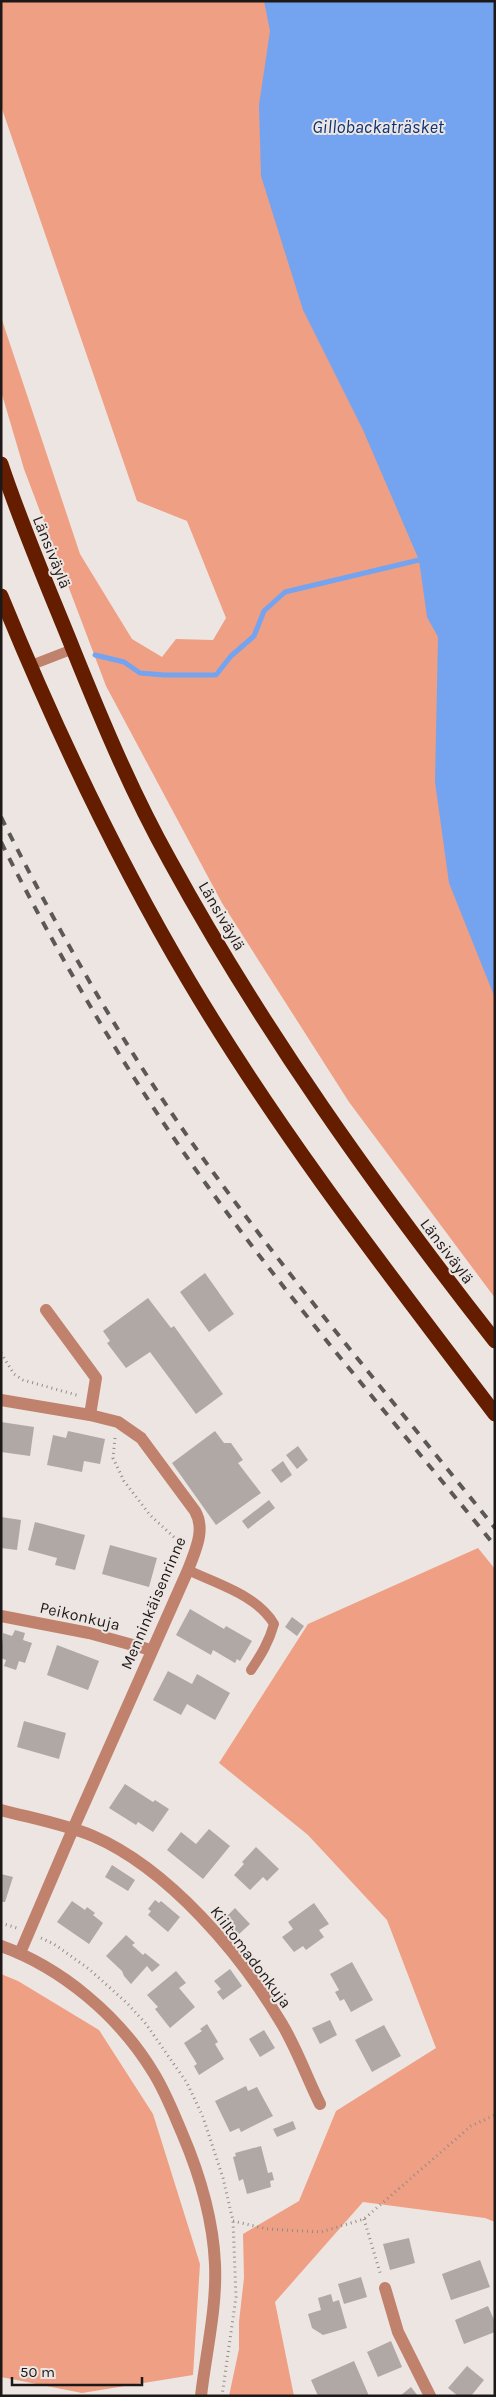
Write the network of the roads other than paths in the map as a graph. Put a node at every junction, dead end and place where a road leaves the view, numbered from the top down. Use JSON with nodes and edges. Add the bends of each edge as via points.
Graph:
{"nodes":[{"id":1,"x":1,"y":464,"type":"edge"},
{"id":2,"x":1,"y":596,"type":"edge"},
{"id":3,"x":73,"y":649,"type":"junction"},
{"id":4,"x":29,"y":666,"type":"junction"},
{"id":5,"x":46,"y":1310,"type":"dead end"},
{"id":6,"x":495,"y":1342,"type":"edge"},
{"id":7,"x":1,"y":1400,"type":"edge"},
{"id":8,"x":90,"y":1414,"type":"junction"},
{"id":9,"x":495,"y":1414,"type":"edge"},
{"id":10,"x":188,"y":1570,"type":"junction"},
{"id":11,"x":1,"y":1616,"type":"edge"},
{"id":12,"x":151,"y":1650,"type":"junction"},
{"id":13,"x":251,"y":1670,"type":"dead end"},
{"id":14,"x":1,"y":1810,"type":"edge"},
{"id":15,"x":72,"y":1829,"type":"junction"},
{"id":16,"x":1,"y":1946,"type":"edge"},
{"id":17,"x":20,"y":1953,"type":"junction"},
{"id":18,"x":320,"y":2104,"type":"dead end"},
{"id":19,"x":385,"y":2288,"type":"road end"},
{"id":20,"x":200,"y":2396,"type":"edge"},
{"id":21,"x":430,"y":2396,"type":"edge"}],
"edges":[{"from":1,"to":3,"type":"highway","name":"Länsiväylä","via":[[22,527]]},
{"from":2,"to":4,"type":"highway"},
{"from":3,"to":4,"type":"lane"},
{"from":3,"to":6,"type":"highway","name":"Länsiväylä","via":[[115,752],[170,860],[224,954],[361,1165]]},
{"from":4,"to":9,"type":"highway","via":[[132,882],[194,990],[248,1076],[332,1198]]},
{"from":5,"to":8,"type":"street","via":[[96,1378]]},
{"from":7,"to":8,"type":"street","name":"Menninkäisenrinne"},
{"from":8,"to":10,"type":"street","name":"Menninkäisenrinne","via":[[118,1422],[140,1438],[199,1518],[200,1534]]},
{"from":10,"to":12,"type":"street","name":"Menninkäisenrinne"},
{"from":10,"to":13,"type":"lane","via":[[245,1597],[267,1612],[274,1624],[270,1638]]},
{"from":11,"to":12,"type":"street","name":"Peikonkuja","via":[[89,1633]]},
{"from":12,"to":15,"type":"street","name":"Menninkäisenrinne"},
{"from":14,"to":15,"type":"street","name":"Kiiltomadonkuja"},
{"from":15,"to":17,"type":"street","name":"Menninkäisenrinne"},
{"from":15,"to":18,"type":"street","name":"Kiiltomadonkuja","via":[[116,1848],[152,1873],[218,1935],[282,2025]]},
{"from":16,"to":17,"type":"street"},
{"from":17,"to":20,"type":"street","via":[[77,1989],[122,2029],[153,2072],[191,2152],[205,2195],[215,2265],[215,2296]]},
{"from":19,"to":21,"type":"street","via":[[398,2332]]}]}
